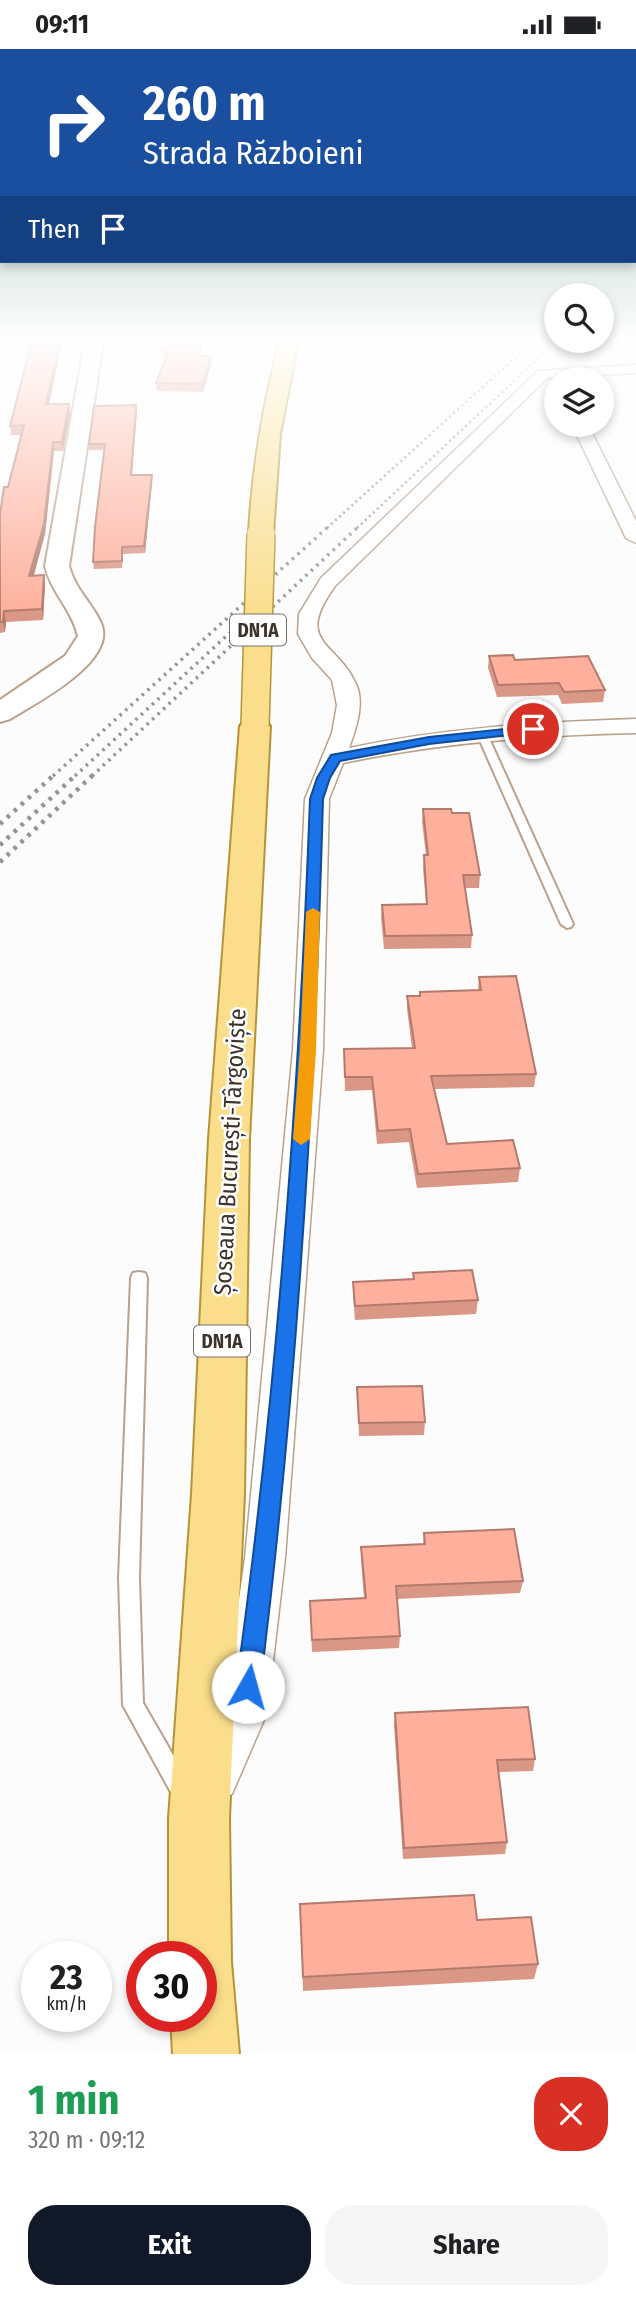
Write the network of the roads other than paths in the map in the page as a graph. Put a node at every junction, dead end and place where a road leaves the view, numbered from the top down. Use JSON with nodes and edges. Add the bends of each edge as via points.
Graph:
{"nodes":[{"id":1,"x":80,"y":430,"type":"edge"},
{"id":2,"x":271,"y":430,"type":"edge"},
{"id":3,"x":484,"y":430,"type":"edge"},
{"id":4,"x":586,"y":437,"type":"edge"},
{"id":5,"x":635,"y":538,"type":"edge"},
{"id":6,"x":0,"y":713,"type":"edge"},
{"id":7,"x":636,"y":726,"type":"edge"},
{"id":8,"x":482,"y":734,"type":"junction"},
{"id":9,"x":335,"y":758,"type":"junction"},
{"id":10,"x":567,"y":924,"type":"dead end"},
{"id":11,"x":139,"y":1278,"type":"dead end"},
{"id":12,"x":199,"y":1818,"type":"junction"},
{"id":13,"x":201,"y":1941,"type":"edge"},
{"id":14,"x":205,"y":2032,"type":"edge"},
{"id":15,"x":206,"y":2054,"type":"edge"}],
"edges":[{"from":1,"to":6,"type":"street","via":[[57,566],[63,591],[88,623],[92,643],[76,661]]},
{"from":2,"to":12,"type":"main road","name":"Șoseaua București-Târgoviște","number":"DN1A","bridge":true,"via":[[261,534],[255,726],[229,1139],[216,1520]]},
{"from":3,"to":9,"type":"street","via":[[315,599],[306,626],[308,636],[348,690]]},
{"from":4,"to":5,"type":"street"},
{"from":7,"to":8,"type":"street"},
{"from":8,"to":9,"type":"street"},
{"from":8,"to":10,"type":"lane"},
{"from":9,"to":12,"type":"street","via":[[317,799],[308,1050],[265,1558],[245,1713]]},
{"from":11,"to":12,"type":"lane","via":[[129,1578],[132,1705]]},
{"from":12,"to":13,"type":"main road","name":"Șoseaua București-Târgoviște","number":"DN1A"},
{"from":14,"to":15,"type":"main road"}]}
